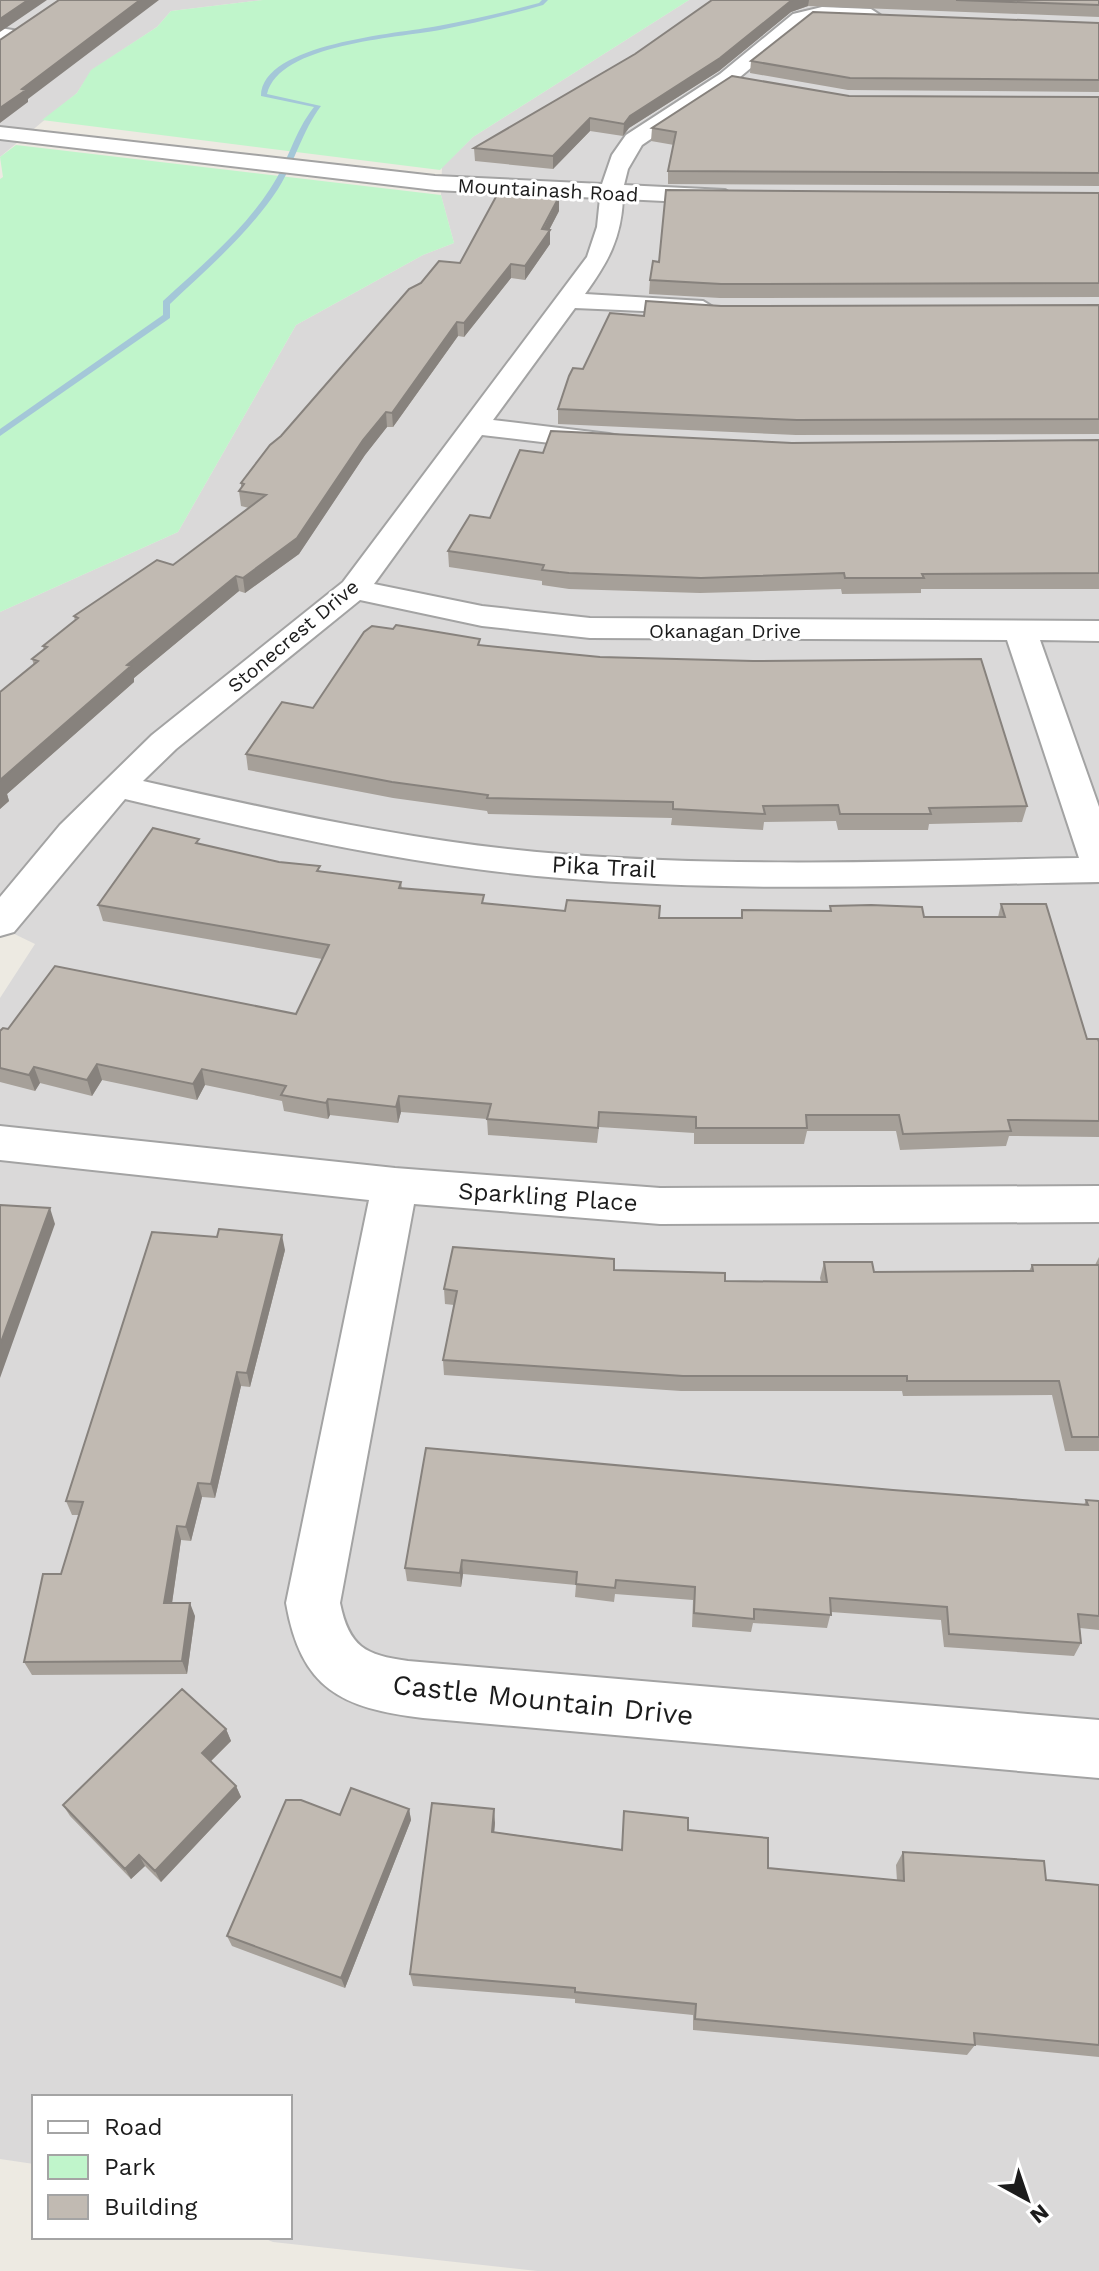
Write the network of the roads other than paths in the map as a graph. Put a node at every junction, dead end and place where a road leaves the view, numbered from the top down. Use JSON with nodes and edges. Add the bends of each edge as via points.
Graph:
{"nodes":[{"id":1,"x":885,"y":16,"type":"edge"},
{"id":2,"x":727,"y":78,"type":"junction"},
{"id":3,"x":753,"y":83,"type":"edge"},
{"id":4,"x":0,"y":133,"type":"edge"},
{"id":5,"x":612,"y":193,"type":"junction"},
{"id":6,"x":741,"y":197,"type":"edge"},
{"id":7,"x":570,"y":300,"type":"junction"},
{"id":8,"x":734,"y":310,"type":"edge"},
{"id":9,"x":476,"y":426,"type":"junction"},
{"id":10,"x":632,"y":444,"type":"edge"},
{"id":11,"x":354,"y":589,"type":"junction"},
{"id":12,"x":1020,"y":631,"type":"junction"},
{"id":13,"x":1099,"y":631,"type":"edge"},
{"id":14,"x":117,"y":786,"type":"junction"},
{"id":15,"x":1099,"y":860,"type":"edge"},
{"id":16,"x":1099,"y":870,"type":"edge"},
{"id":17,"x":0,"y":923,"type":"edge"},
{"id":18,"x":0,"y":1143,"type":"edge"},
{"id":19,"x":395,"y":1185,"type":"junction"},
{"id":20,"x":1099,"y":1204,"type":"edge"},
{"id":21,"x":1099,"y":1749,"type":"edge"}],
"edges":[{"from":1,"to":2,"type":"street","name":"Stonecrest Drive","via":[[822,13],[800,18]]},
{"from":2,"to":3,"type":"street"},
{"from":2,"to":5,"type":"street","name":"Stonecrest Drive","via":[[634,140],[611,179]]},
{"from":4,"to":5,"type":"street","name":"Mountainash Road","via":[[392,179]]},
{"from":5,"to":6,"type":"street","name":"Mountainash Road"},
{"from":5,"to":7,"type":"street","name":"Stonecrest Drive","via":[[606,244]]},
{"from":7,"to":8,"type":"street"},
{"from":7,"to":9,"type":"street","name":"Stonecrest Drive"},
{"from":9,"to":10,"type":"street"},
{"from":9,"to":11,"type":"street","name":"Stonecrest Drive"},
{"from":11,"to":12,"type":"street","name":"Okanagan Drive","via":[[482,616],[603,629]]},
{"from":11,"to":14,"type":"street","name":"Stonecrest Drive"},
{"from":12,"to":13,"type":"street","name":"Okanagan Drive"},
{"from":12,"to":15,"type":"street"},
{"from":14,"to":16,"type":"street","name":"Pika Trail","via":[[375,841],[561,866],[720,872]]},
{"from":14,"to":17,"type":"street","name":"Stonecrest Drive"},
{"from":18,"to":19,"type":"street","name":"Sparkling Place"},
{"from":19,"to":20,"type":"street","name":"Sparkling Place","via":[[660,1206]]},
{"from":19,"to":21,"type":"street","name":"Castle Mountain Drive","via":[[313,1603],[328,1651],[349,1670],[384,1686],[424,1691]]}]}
